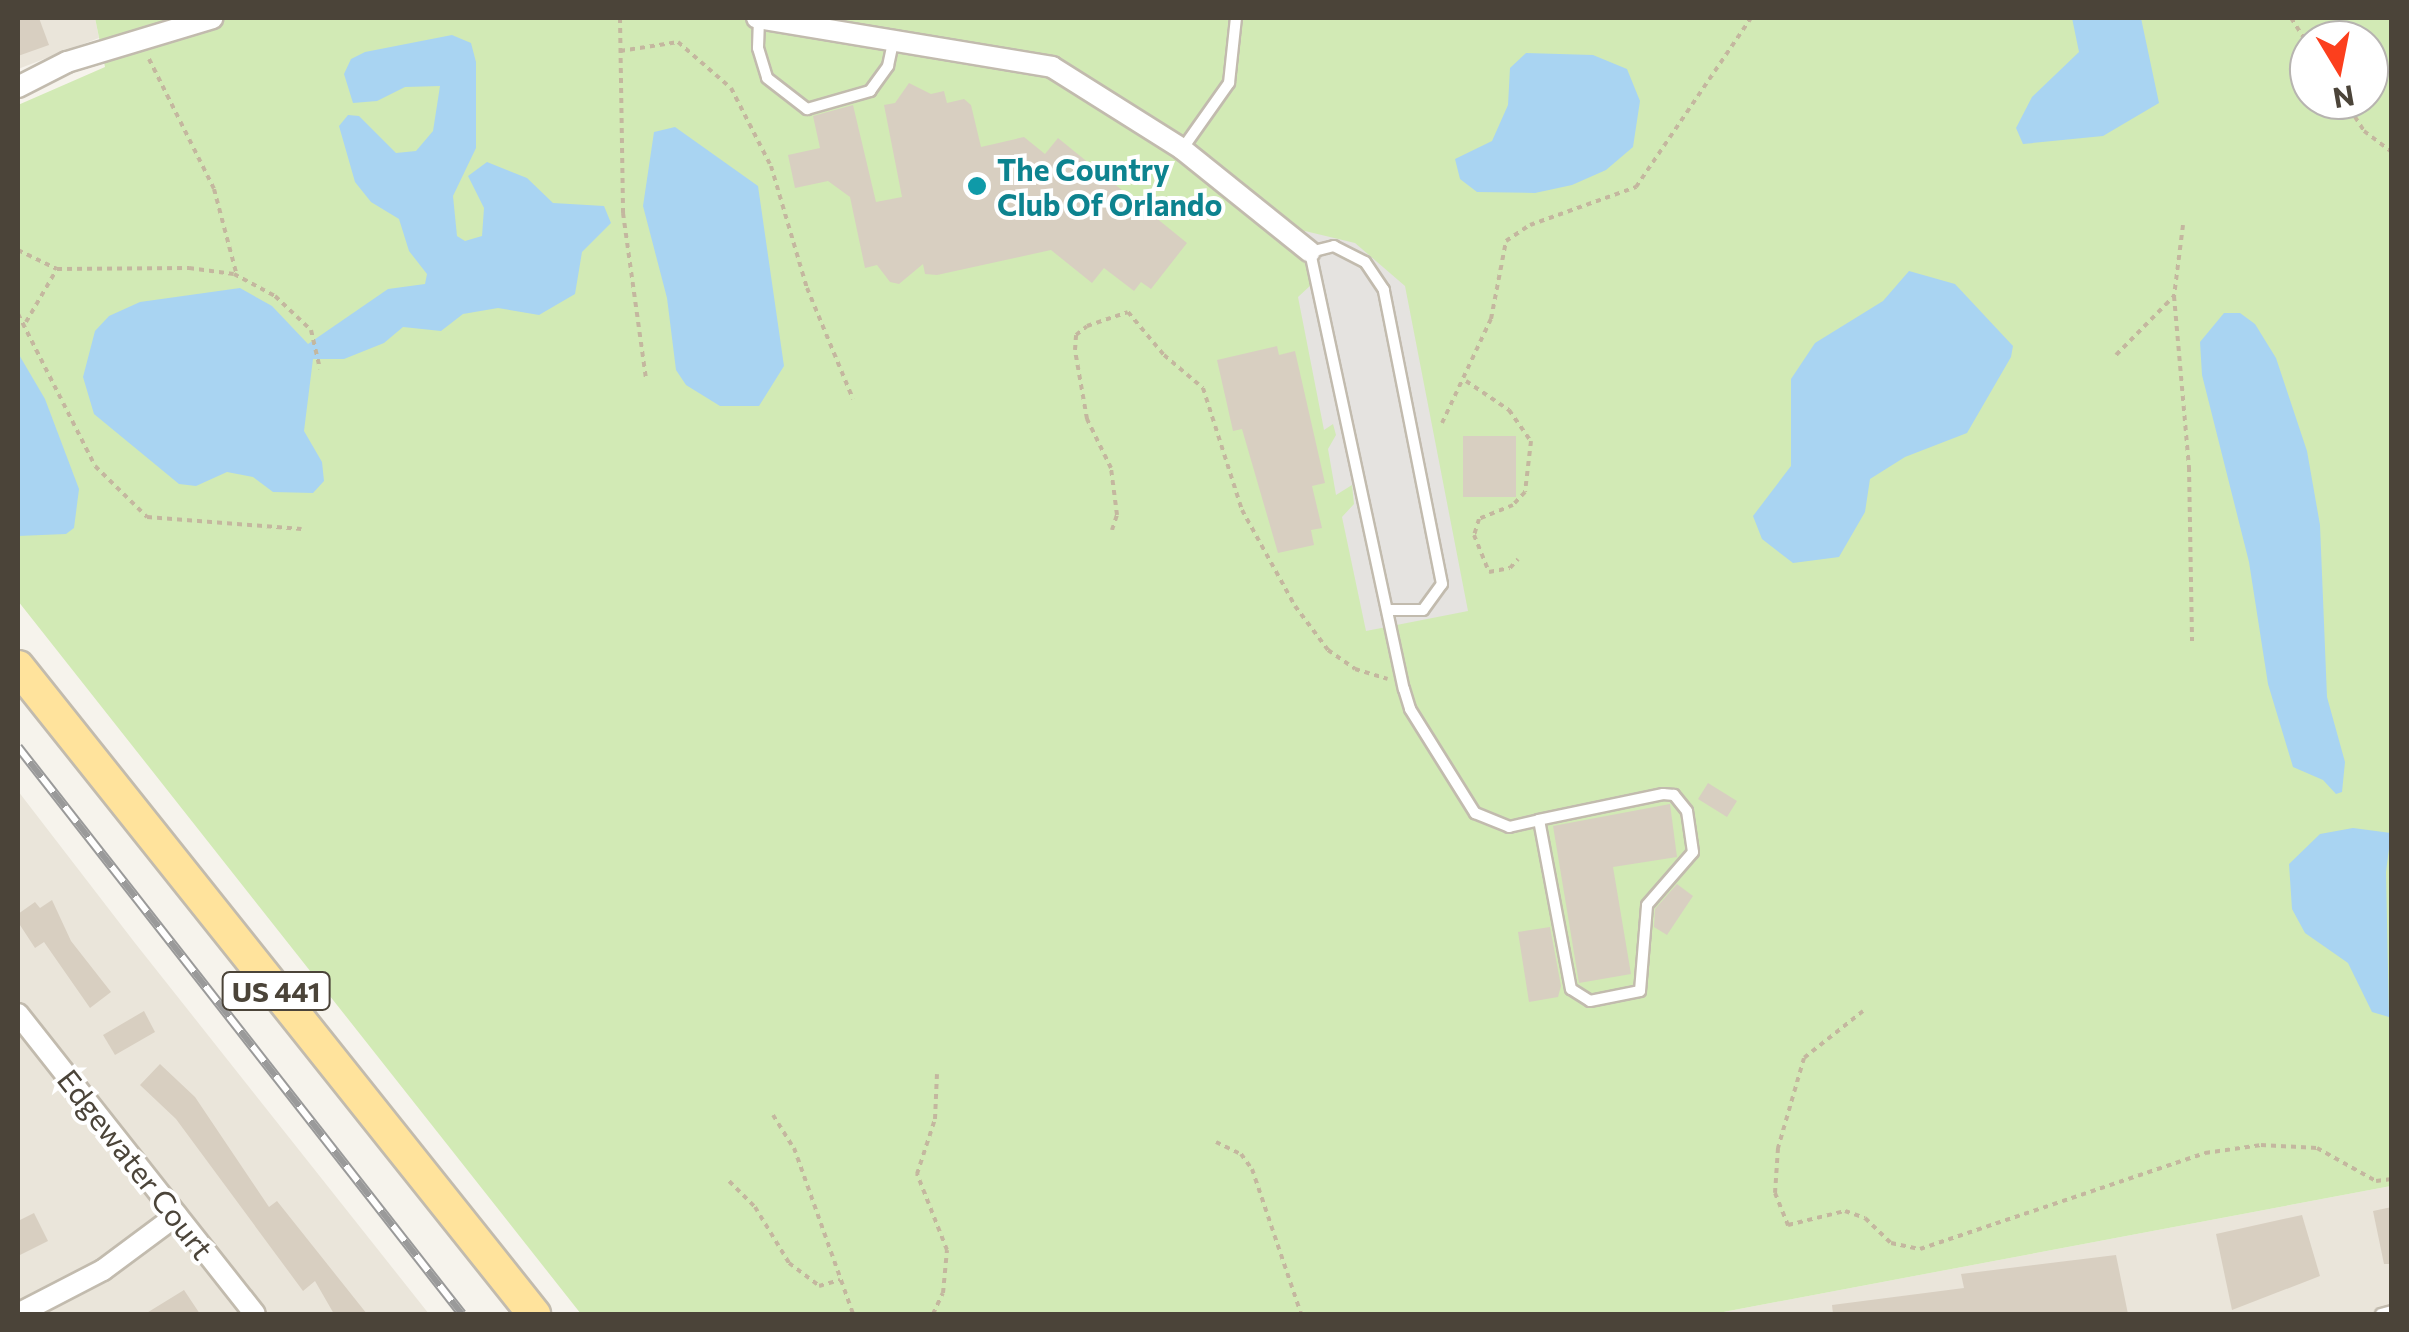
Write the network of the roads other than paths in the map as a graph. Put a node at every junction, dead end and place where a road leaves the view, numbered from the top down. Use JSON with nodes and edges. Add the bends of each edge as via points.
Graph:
{"nodes":[{"id":1,"x":213,"y":18,"type":"edge"},
{"id":2,"x":758,"y":18,"type":"edge"},
{"id":3,"x":1236,"y":18,"type":"edge"},
{"id":4,"x":894,"y":37,"type":"junction"},
{"id":5,"x":18,"y":87,"type":"edge"},
{"id":6,"x":1182,"y":149,"type":"junction"},
{"id":7,"x":1310,"y":252,"type":"junction"},
{"id":8,"x":1388,"y":610,"type":"junction"},
{"id":9,"x":18,"y":668,"type":"edge"},
{"id":10,"x":1539,"y":820,"type":"junction"},
{"id":11,"x":18,"y":1014,"type":"edge"},
{"id":12,"x":177,"y":1215,"type":"junction"},
{"id":13,"x":2392,"y":1310,"type":"edge"},
{"id":14,"x":18,"y":1314,"type":"edge"},
{"id":15,"x":254,"y":1314,"type":"edge"},
{"id":16,"x":534,"y":1314,"type":"edge"},
{"id":17,"x":2381,"y":1314,"type":"edge"}],
"edges":[{"from":1,"to":5,"type":"street","via":[[142,35]]},
{"from":2,"to":4,"type":"street"},
{"from":2,"to":4,"type":"lane","via":[[767,78],[807,109],[870,91],[888,66]]},
{"from":3,"to":6,"type":"lane","via":[[1229,83]]},
{"from":4,"to":6,"type":"street","via":[[1052,67]]},
{"from":6,"to":7,"type":"street"},
{"from":7,"to":8,"type":"lane"},
{"from":7,"to":8,"type":"lane","via":[[1334,246],[1352,252],[1384,290],[1442,584],[1423,610]]},
{"from":8,"to":10,"type":"lane","via":[[1410,709],[1475,813],[1509,826]]},
{"from":9,"to":16,"type":"main road","number":"US 441"},
{"from":10,"to":10,"type":"lane","via":[[1571,989],[1590,1001],[1640,991],[1647,905],[1693,852],[1687,811],[1674,795],[1662,794]]},
{"from":11,"to":12,"type":"street","name":"Edgewater Court"},
{"from":12,"to":14,"type":"street","via":[[103,1270]]},
{"from":12,"to":15,"type":"street","name":"Edgewater Court"},
{"from":13,"to":17,"type":"lane"}]}
